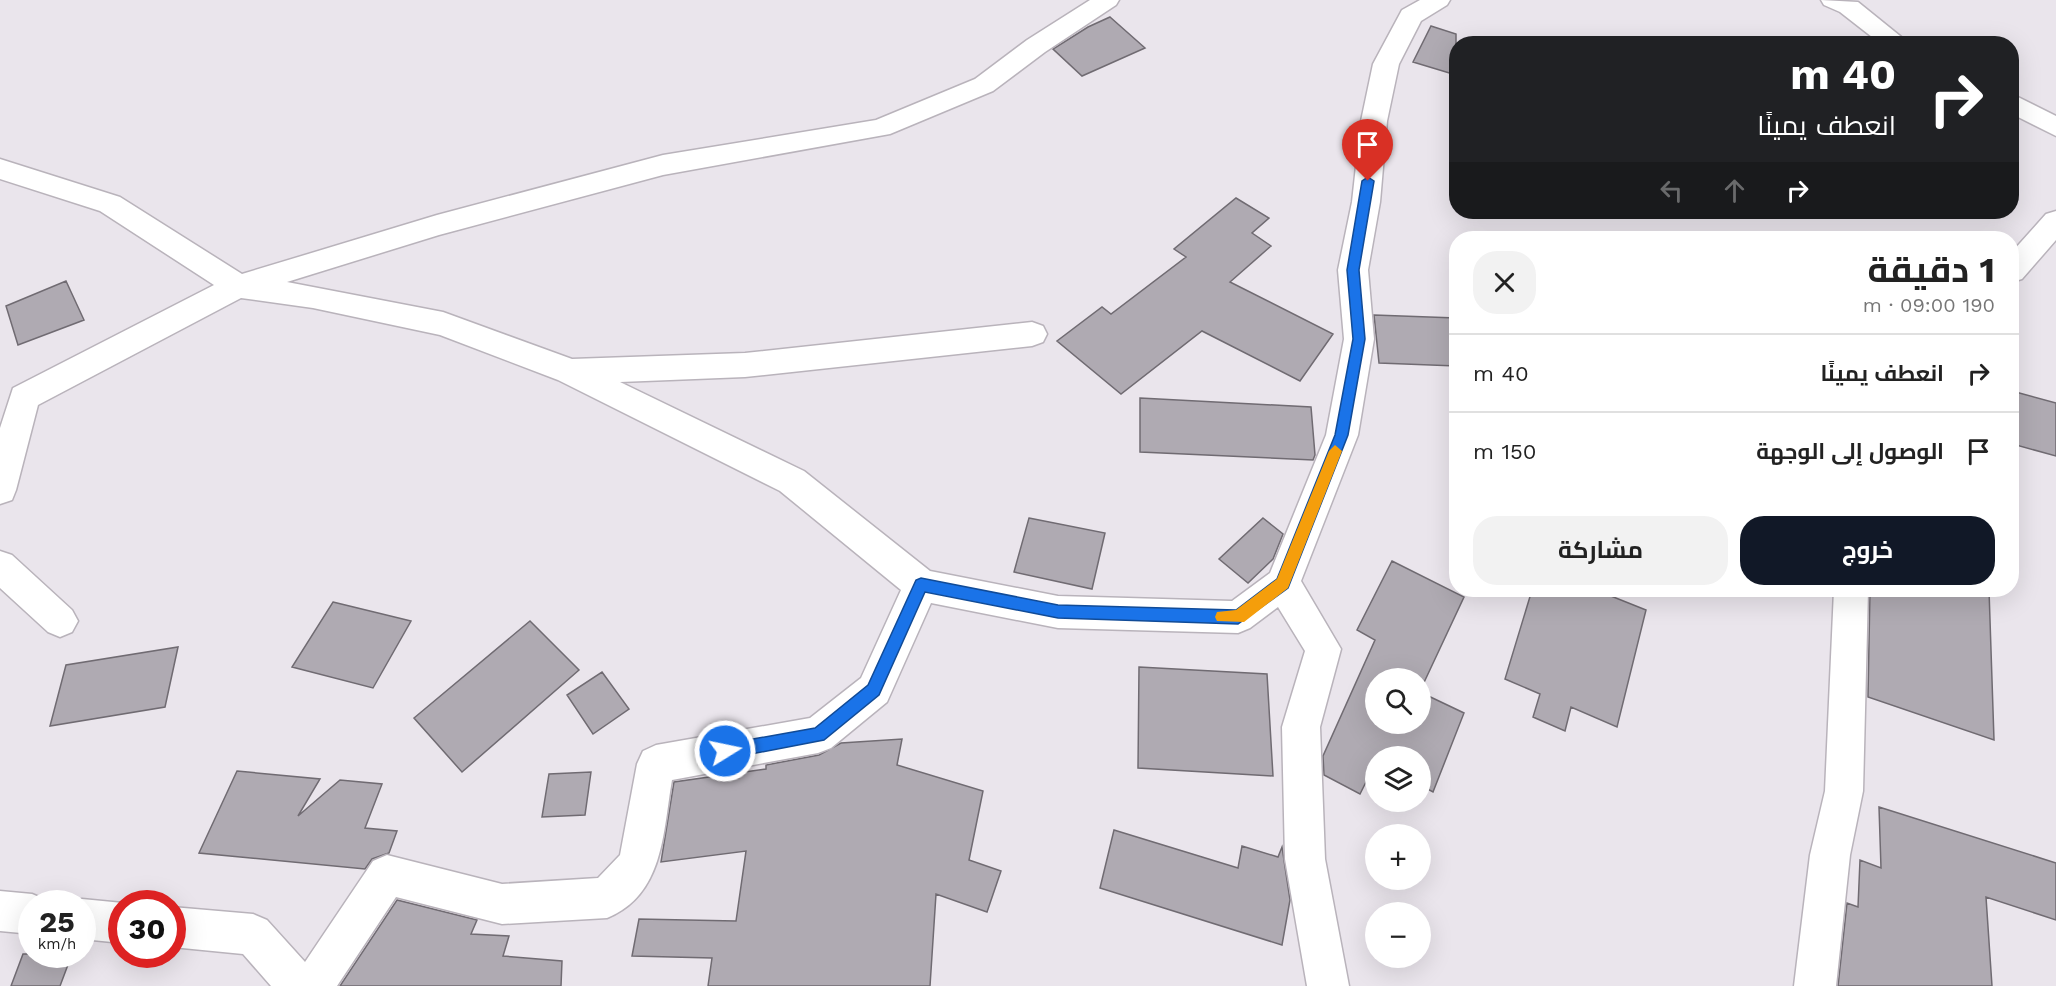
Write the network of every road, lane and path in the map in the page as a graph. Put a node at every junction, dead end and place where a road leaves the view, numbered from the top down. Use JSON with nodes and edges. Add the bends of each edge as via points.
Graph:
{"nodes":[{"id":1,"x":1107,"y":0,"type":"edge"},
{"id":2,"x":1438,"y":0,"type":"edge"},
{"id":3,"x":1833,"y":0,"type":"edge"},
{"id":4,"x":1887,"y":36,"type":"edge"},
{"id":5,"x":2019,"y":107,"type":"edge"},
{"id":6,"x":2056,"y":127,"type":"edge"},
{"id":7,"x":0,"y":169,"type":"edge"},
{"id":8,"x":2056,"y":221,"type":"edge"},
{"id":9,"x":2019,"y":263,"type":"edge"},
{"id":10,"x":238,"y":286,"type":"junction"},
{"id":11,"x":1032,"y":334,"type":"dead end"},
{"id":12,"x":569,"y":371,"type":"junction"},
{"id":13,"x":12,"y":397,"type":"edge"},
{"id":14,"x":0,"y":490,"type":"edge"},
{"id":15,"x":0,"y":566,"type":"edge"},
{"id":16,"x":1283,"y":583,"type":"junction"},
{"id":17,"x":921,"y":585,"type":"junction"},
{"id":18,"x":1851,"y":597,"type":"edge"},
{"id":19,"x":60,"y":621,"type":"dead end"},
{"id":20,"x":0,"y":911,"type":"edge"},
{"id":21,"x":18,"y":913,"type":"edge"},
{"id":22,"x":186,"y":928,"type":"edge"},
{"id":23,"x":298,"y":986,"type":"edge"},
{"id":24,"x":313,"y":986,"type":"edge"},
{"id":25,"x":1328,"y":986,"type":"edge"},
{"id":26,"x":1815,"y":986,"type":"edge"}],
"edges":[{"from":1,"to":10,"type":"street","via":[[984,85],[880,128],[663,165],[437,225]]},
{"from":2,"to":16,"type":"street","via":[[1412,16],[1386,64],[1353,270],[1359,339],[1342,435]]},
{"from":3,"to":4,"type":"street"},
{"from":5,"to":6,"type":"street"},
{"from":7,"to":10,"type":"street","via":[[110,204]]},
{"from":8,"to":9,"type":"street"},
{"from":10,"to":12,"type":"street","via":[[314,297],[443,324]]},
{"from":10,"to":13,"type":"street"},
{"from":11,"to":12,"type":"street","via":[[745,365]]},
{"from":12,"to":17,"type":"street","via":[[792,481]]},
{"from":13,"to":14,"type":"street"},
{"from":15,"to":19,"type":"street"},
{"from":16,"to":17,"type":"street","via":[[1238,617],[1058,612]]},
{"from":16,"to":25,"type":"street","via":[[1323,649],[1301,728],[1305,858]]},
{"from":17,"to":24,"type":"street","via":[[874,690],[818,735],[656,764],[638,865],[607,898],[502,904],[387,875]]},
{"from":18,"to":26,"type":"street","via":[[1844,791],[1830,855]]},
{"from":20,"to":21,"type":"street"},
{"from":22,"to":23,"type":"street","via":[[253,934]]}]}
